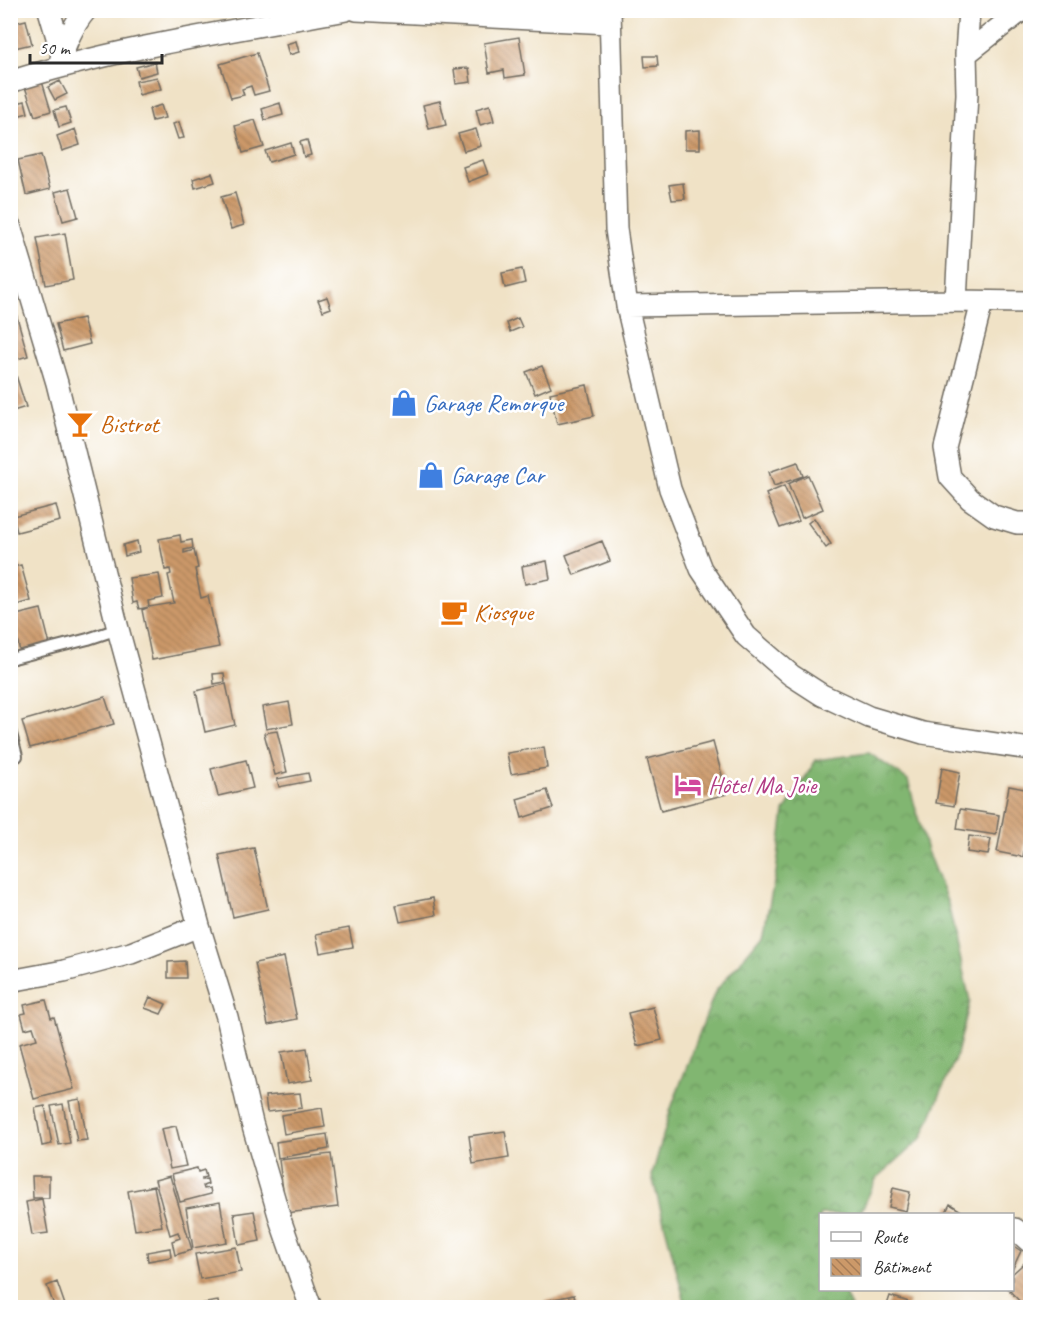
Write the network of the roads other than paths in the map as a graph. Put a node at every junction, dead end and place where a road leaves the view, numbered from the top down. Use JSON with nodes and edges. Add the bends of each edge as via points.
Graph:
{"nodes":[{"id":1,"x":49,"y":10,"type":"edge"},
{"id":2,"x":86,"y":10,"type":"edge"},
{"id":3,"x":346,"y":10,"type":"edge"},
{"id":4,"x":356,"y":10,"type":"edge"},
{"id":5,"x":969,"y":10,"type":"edge"},
{"id":6,"x":1022,"y":10,"type":"edge"},
{"id":7,"x":609,"y":17,"type":"edge"},
{"id":8,"x":966,"y":54,"type":"junction"},
{"id":9,"x":61,"y":60,"type":"junction"},
{"id":10,"x":10,"y":82,"type":"edge"},
{"id":11,"x":10,"y":226,"type":"edge"},
{"id":12,"x":956,"y":301,"type":"junction"},
{"id":13,"x":981,"y":302,"type":"junction"},
{"id":14,"x":1030,"y":302,"type":"edge"},
{"id":15,"x":627,"y":306,"type":"junction"},
{"id":16,"x":1030,"y":523,"type":"edge"},
{"id":17,"x":118,"y":629,"type":"junction"},
{"id":18,"x":10,"y":659,"type":"edge"},
{"id":19,"x":10,"y":730,"type":"edge"},
{"id":20,"x":1030,"y":749,"type":"edge"},
{"id":21,"x":17,"y":756,"type":"dead end"},
{"id":22,"x":199,"y":926,"type":"junction"},
{"id":23,"x":10,"y":981,"type":"edge"},
{"id":24,"x":311,"y":1308,"type":"edge"}],
"edges":[{"from":1,"to":9,"type":"street"},
{"from":2,"to":9,"type":"street"},
{"from":3,"to":9,"type":"street"},
{"from":4,"to":7,"type":"street"},
{"from":5,"to":8,"type":"street"},
{"from":6,"to":8,"type":"street"},
{"from":7,"to":15,"type":"street","via":[[616,229]]},
{"from":8,"to":12,"type":"street"},
{"from":9,"to":10,"type":"street"},
{"from":11,"to":17,"type":"street","via":[[57,382]]},
{"from":12,"to":13,"type":"street"},
{"from":12,"to":15,"type":"street"},
{"from":13,"to":14,"type":"street"},
{"from":13,"to":16,"type":"street","via":[[945,448],[950,477],[970,500],[994,516]]},
{"from":15,"to":20,"type":"street","via":[[670,489],[700,569],[746,636],[798,680],[868,717],[923,733]]},
{"from":17,"to":18,"type":"lane"},
{"from":17,"to":22,"type":"street"},
{"from":19,"to":21,"type":"lane"},
{"from":22,"to":23,"type":"street","via":[[131,953]]},
{"from":22,"to":24,"type":"street","via":[[227,1017],[258,1145]]}]}
